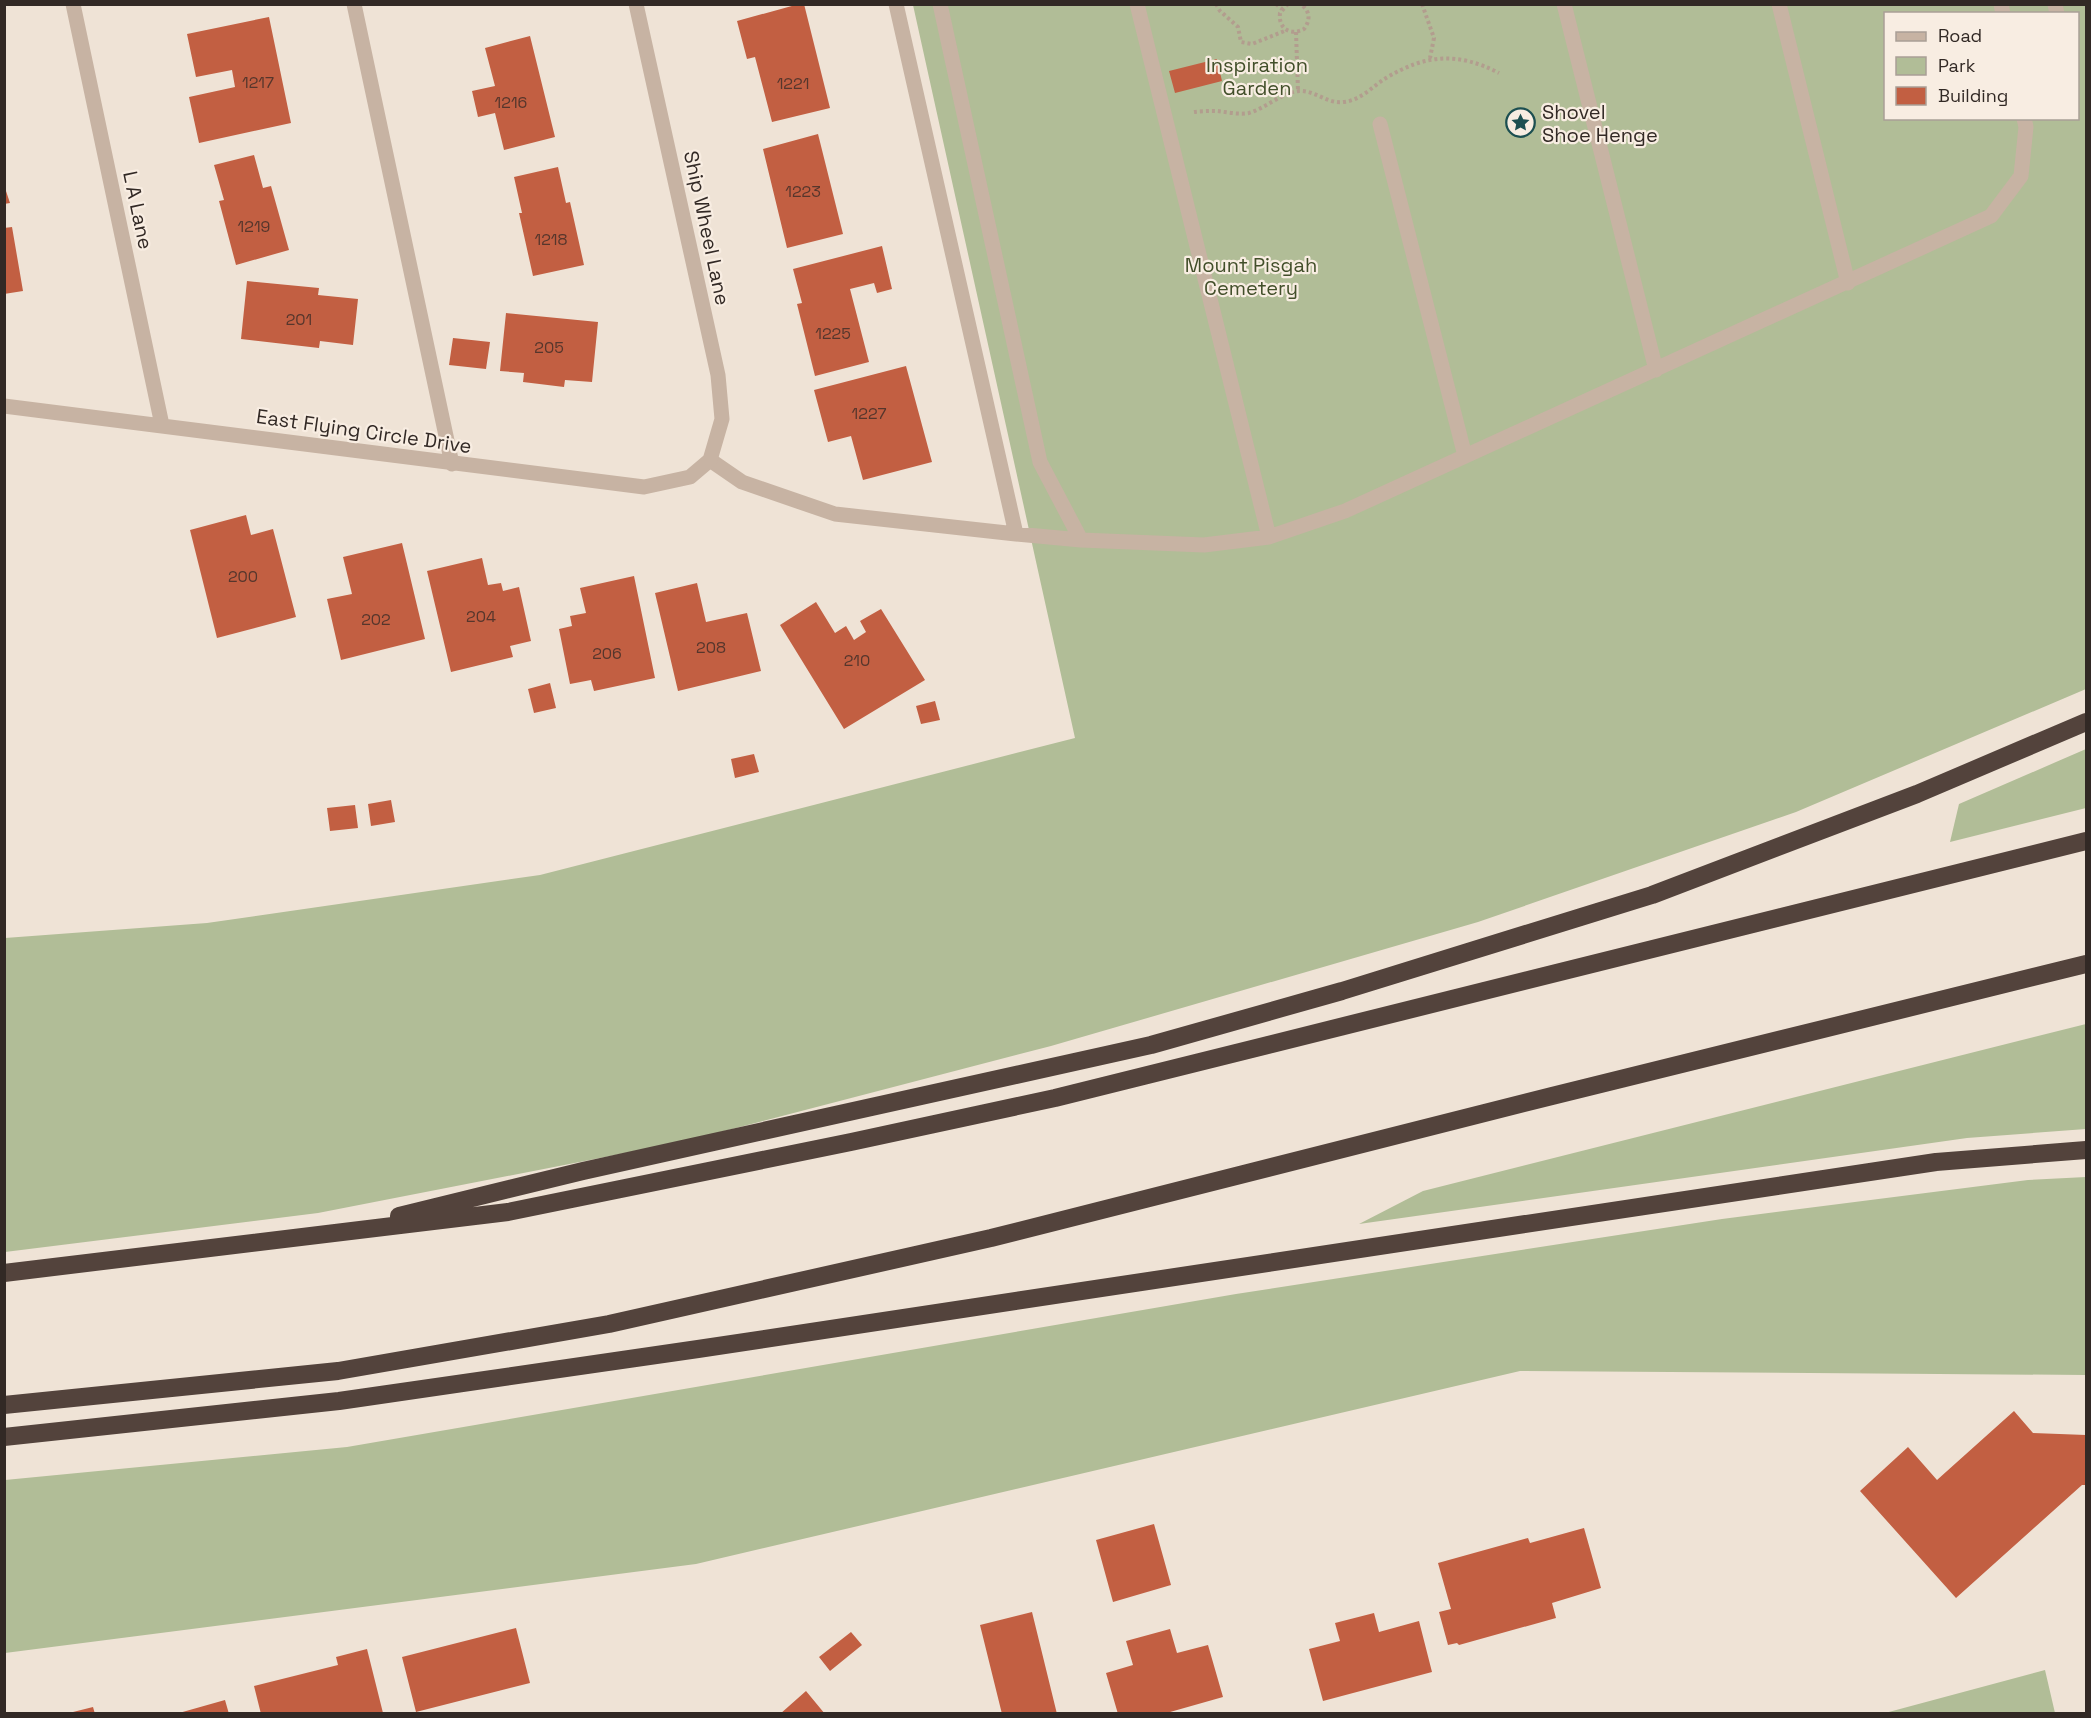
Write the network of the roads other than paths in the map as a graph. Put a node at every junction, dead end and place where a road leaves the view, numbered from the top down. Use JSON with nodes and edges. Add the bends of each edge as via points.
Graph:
{"nodes":[{"id":1,"x":73,"y":4,"type":"edge"},
{"id":2,"x":354,"y":4,"type":"edge"},
{"id":3,"x":636,"y":4,"type":"edge"},
{"id":4,"x":896,"y":4,"type":"edge"},
{"id":5,"x":940,"y":4,"type":"edge"},
{"id":6,"x":1137,"y":4,"type":"edge"},
{"id":7,"x":1564,"y":4,"type":"edge"},
{"id":8,"x":1779,"y":4,"type":"edge"},
{"id":9,"x":2024,"y":120,"type":"edge"},
{"id":10,"x":1380,"y":124,"type":"dead end"},
{"id":11,"x":1848,"y":283,"type":"junction"},
{"id":12,"x":1656,"y":370,"type":"junction"},
{"id":13,"x":4,"y":406,"type":"edge"},
{"id":14,"x":162,"y":425,"type":"junction"},
{"id":15,"x":1465,"y":456,"type":"junction"},
{"id":16,"x":710,"y":459,"type":"junction"},
{"id":17,"x":452,"y":464,"type":"junction"},
{"id":18,"x":1016,"y":534,"type":"junction"},
{"id":19,"x":1269,"y":537,"type":"junction"},
{"id":20,"x":1081,"y":540,"type":"junction"},
{"id":21,"x":2086,"y":722,"type":"edge"},
{"id":22,"x":2086,"y":840,"type":"edge"},
{"id":23,"x":2086,"y":964,"type":"edge"},
{"id":24,"x":2086,"y":1150,"type":"edge"},
{"id":25,"x":316,"y":1237,"type":"junction"},
{"id":26,"x":4,"y":1273,"type":"edge"},
{"id":27,"x":4,"y":1405,"type":"edge"},
{"id":28,"x":4,"y":1437,"type":"edge"}],
"edges":[{"from":1,"to":14,"type":"street","name":"L A Lane"},
{"from":2,"to":17,"type":"street"},
{"from":3,"to":16,"type":"street","name":"Ship Wheel Lane","via":[[718,375],[722,419]]},
{"from":4,"to":18,"type":"street"},
{"from":5,"to":20,"type":"street","via":[[1040,462]]},
{"from":6,"to":19,"type":"street"},
{"from":7,"to":12,"type":"street"},
{"from":8,"to":11,"type":"street"},
{"from":9,"to":11,"type":"street","via":[[2021,176],[1991,216]]},
{"from":10,"to":15,"type":"street"},
{"from":11,"to":12,"type":"street"},
{"from":12,"to":15,"type":"street"},
{"from":13,"to":14,"type":"street","name":"East Flying Circle Drive"},
{"from":14,"to":17,"type":"street","name":"East Flying Circle Drive"},
{"from":15,"to":19,"type":"street","via":[[1345,511]]},
{"from":16,"to":17,"type":"street","name":"East Flying Circle Drive","via":[[690,477],[644,488]]},
{"from":16,"to":18,"type":"street","via":[[742,482],[835,514]]},
{"from":18,"to":20,"type":"street"},
{"from":19,"to":20,"type":"street","via":[[1204,545]]},
{"from":21,"to":25,"type":"highway","via":[[1917,794],[1652,895],[1342,991],[1151,1045],[583,1171]]},
{"from":22,"to":25,"type":"highway","via":[[1055,1098],[508,1212]]},
{"from":23,"to":27,"type":"highway","via":[[991,1238],[609,1324],[338,1371]]},
{"from":24,"to":28,"type":"highway","via":[[1936,1162],[339,1401]]},
{"from":25,"to":26,"type":"highway"}]}
